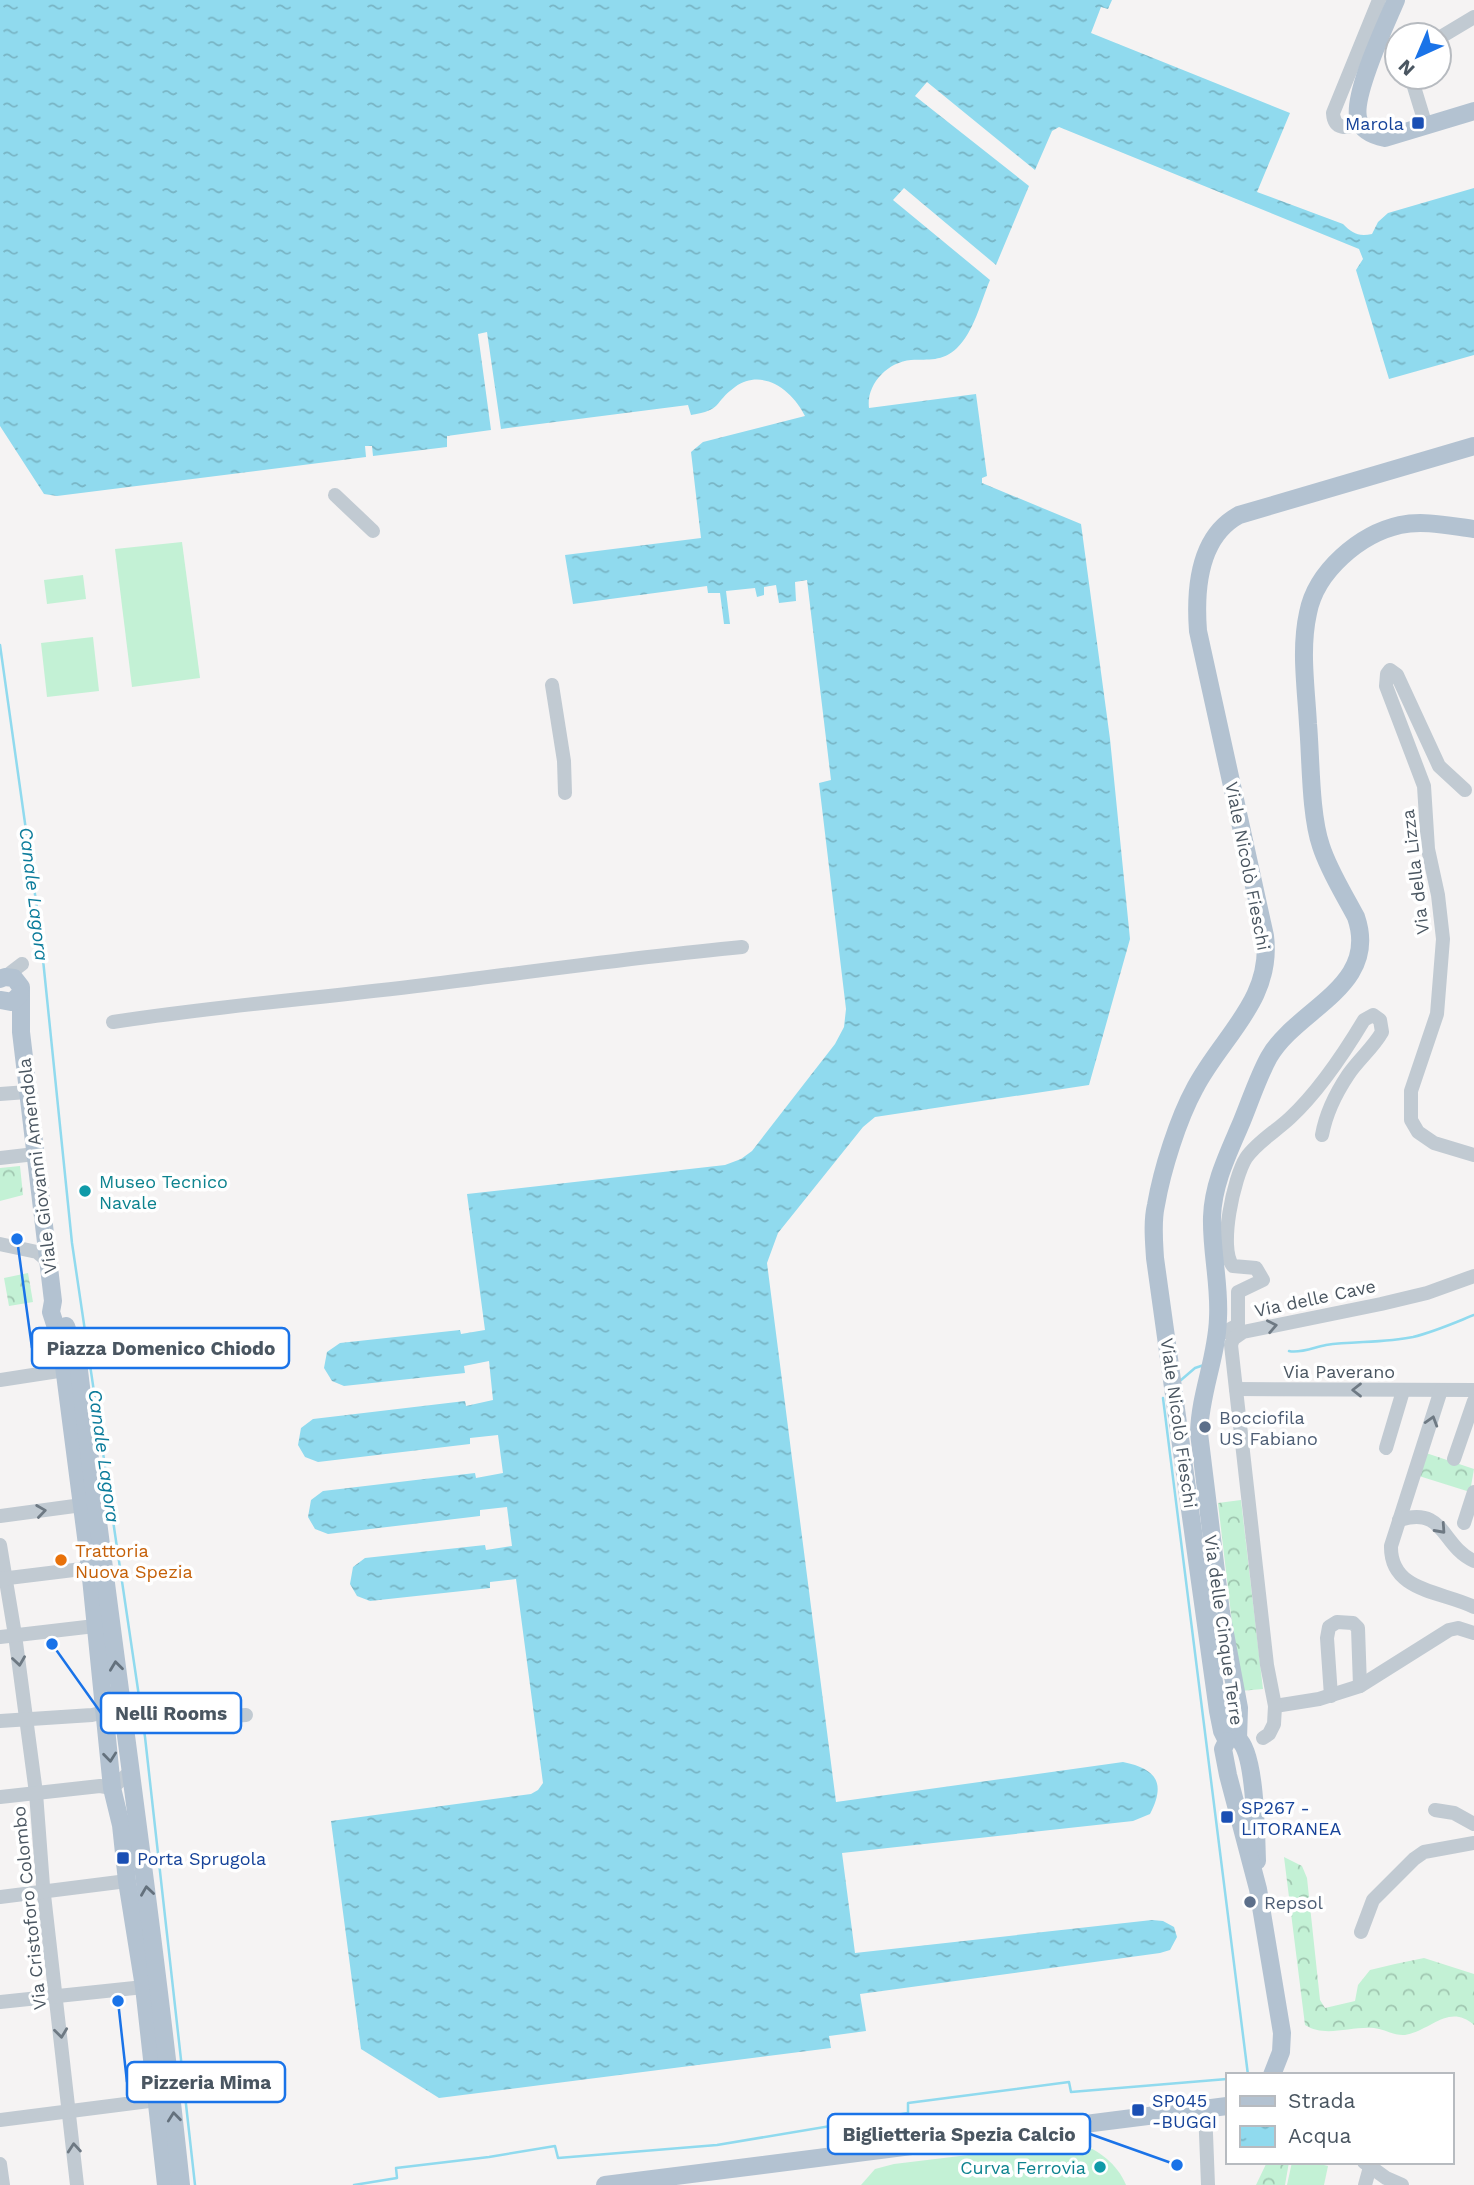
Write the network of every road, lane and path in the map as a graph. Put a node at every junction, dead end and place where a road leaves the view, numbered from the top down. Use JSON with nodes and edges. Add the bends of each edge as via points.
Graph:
{"nodes":[{"id":1,"x":1379,"y":0,"type":"edge"},
{"id":2,"x":1396,"y":0,"type":"edge"},
{"id":3,"x":1474,"y":17,"type":"edge"},
{"id":4,"x":1453,"y":29,"type":"edge"},
{"id":5,"x":1416,"y":91,"type":"edge"},
{"id":6,"x":1474,"y":111,"type":"edge"},
{"id":7,"x":1360,"y":123,"type":"junction"},
{"id":8,"x":1426,"y":126,"type":"junction"},
{"id":9,"x":1474,"y":446,"type":"edge"},
{"id":10,"x":335,"y":495,"type":"dead end"},
{"id":11,"x":1474,"y":529,"type":"edge"},
{"id":12,"x":373,"y":531,"type":"dead end"},
{"id":13,"x":552,"y":685,"type":"dead end"},
{"id":14,"x":1465,"y":790,"type":"dead end"},
{"id":15,"x":565,"y":793,"type":"dead end"},
{"id":16,"x":742,"y":947,"type":"dead end"},
{"id":17,"x":8,"y":989,"type":"edge"},
{"id":18,"x":113,"y":1022,"type":"dead end"},
{"id":19,"x":27,"y":1092,"type":"junction"},
{"id":20,"x":0,"y":1094,"type":"edge"},
{"id":21,"x":1322,"y":1135,"type":"dead end"},
{"id":22,"x":35,"y":1154,"type":"junction"},
{"id":23,"x":1474,"y":1155,"type":"edge"},
{"id":24,"x":0,"y":1158,"type":"edge"},
{"id":25,"x":45,"y":1235,"type":"junction"},
{"id":26,"x":2,"y":1245,"type":"edge"},
{"id":27,"x":48,"y":1261,"type":"junction"},
{"id":28,"x":1474,"y":1276,"type":"edge"},
{"id":29,"x":53,"y":1301,"type":"junction"},
{"id":30,"x":1217,"y":1335,"type":"junction"},
{"id":31,"x":65,"y":1370,"type":"junction"},
{"id":32,"x":0,"y":1380,"type":"edge"},
{"id":33,"x":1236,"y":1390,"type":"junction"},
{"id":34,"x":1441,"y":1390,"type":"junction"},
{"id":35,"x":1474,"y":1390,"type":"edge"},
{"id":36,"x":1403,"y":1391,"type":"junction"},
{"id":37,"x":1474,"y":1401,"type":"edge"},
{"id":38,"x":1386,"y":1448,"type":"dead end"},
{"id":39,"x":1454,"y":1459,"type":"dead end"},
{"id":40,"x":1474,"y":1492,"type":"edge"},
{"id":41,"x":82,"y":1505,"type":"junction"},
{"id":42,"x":0,"y":1516,"type":"edge"},
{"id":43,"x":1399,"y":1520,"type":"junction"},
{"id":44,"x":1464,"y":1523,"type":"dead end"},
{"id":45,"x":0,"y":1545,"type":"edge"},
{"id":46,"x":1474,"y":1561,"type":"edge"},
{"id":47,"x":90,"y":1567,"type":"junction"},
{"id":48,"x":3,"y":1579,"type":"edge"},
{"id":49,"x":1474,"y":1607,"type":"edge"},
{"id":50,"x":95,"y":1626,"type":"junction"},
{"id":51,"x":1474,"y":1633,"type":"edge"},
{"id":52,"x":15,"y":1635,"type":"junction"},
{"id":53,"x":0,"y":1637,"type":"edge"},
{"id":54,"x":1360,"y":1686,"type":"junction"},
{"id":55,"x":1331,"y":1696,"type":"junction"},
{"id":56,"x":1275,"y":1706,"type":"junction"},
{"id":57,"x":105,"y":1712,"type":"junction"},
{"id":58,"x":246,"y":1715,"type":"dead end"},
{"id":59,"x":219,"y":1717,"type":"dead end"},
{"id":60,"x":26,"y":1718,"type":"junction"},
{"id":61,"x":0,"y":1721,"type":"edge"},
{"id":62,"x":1242,"y":1745,"type":"junction"},
{"id":63,"x":130,"y":1772,"type":"junction"},
{"id":64,"x":112,"y":1788,"type":"junction"},
{"id":65,"x":36,"y":1793,"type":"junction"},
{"id":66,"x":0,"y":1797,"type":"edge"},
{"id":67,"x":1434,"y":1810,"type":"dead end"},
{"id":68,"x":1474,"y":1824,"type":"edge"},
{"id":69,"x":1474,"y":1843,"type":"edge"},
{"id":70,"x":127,"y":1881,"type":"junction"},
{"id":71,"x":44,"y":1892,"type":"junction"},
{"id":72,"x":0,"y":1897,"type":"edge"},
{"id":73,"x":1361,"y":1932,"type":"dead end"},
{"id":74,"x":144,"y":1987,"type":"junction"},
{"id":75,"x":57,"y":1996,"type":"junction"},
{"id":76,"x":0,"y":2002,"type":"edge"},
{"id":77,"x":1273,"y":2073,"type":"edge"},
{"id":78,"x":157,"y":2100,"type":"junction"},
{"id":79,"x":1226,"y":2106,"type":"edge"},
{"id":80,"x":1205,"y":2108,"type":"junction"},
{"id":81,"x":70,"y":2111,"type":"junction"},
{"id":82,"x":0,"y":2120,"type":"edge"},
{"id":83,"x":0,"y":2164,"type":"edge"},
{"id":84,"x":1367,"y":2165,"type":"edge"},
{"id":85,"x":3,"y":2185,"type":"edge"},
{"id":86,"x":77,"y":2185,"type":"edge"},
{"id":87,"x":166,"y":2185,"type":"edge"},
{"id":88,"x":181,"y":2185,"type":"edge"},
{"id":89,"x":605,"y":2185,"type":"edge"},
{"id":90,"x":1208,"y":2185,"type":"edge"},
{"id":91,"x":1365,"y":2185,"type":"edge"},
{"id":92,"x":1402,"y":2185,"type":"edge"}],
"edges":[{"from":1,"to":7,"type":"street","via":[[1333,113],[1338,126]]},
{"from":2,"to":7,"type":"main road","via":[[1359,94]]},
{"from":3,"to":4,"type":"street"},
{"from":5,"to":8,"type":"street"},
{"from":6,"to":8,"type":"main road"},
{"from":7,"to":8,"type":"main road","via":[[1385,138]]},
{"from":9,"to":62,"type":"main road","name":"Viale Nicolò Fieschi","via":[[1230,520],[1213,540],[1199,582],[1198,632],[1268,956],[1258,991],[1242,1020],[1193,1091],[1163,1172],[1154,1233],[1218,1711],[1222,1731]]},
{"from":10,"to":12,"type":"street"},
{"from":11,"to":30,"type":"main road","name":"Via delle Cinque Terre","via":[[1423,523],[1386,530],[1354,547],[1329,571],[1311,601],[1304,664],[1316,828],[1327,862],[1356,917],[1360,951],[1343,984],[1270,1055],[1217,1180],[1212,1214]]},
{"from":13,"to":15,"type":"street"},
{"from":14,"to":23,"type":"street","name":"Via della Lizza","via":[[1439,766],[1397,675],[1390,670],[1386,686],[1424,786],[1428,849],[1443,939],[1437,1014],[1411,1091],[1411,1120],[1418,1132],[1434,1143]]},
{"from":16,"to":18,"type":"street"},
{"from":17,"to":19,"type":"main road","name":"Viale Giovanni Amendola","via":[[21,1032]]},
{"from":19,"to":20,"type":"street"},
{"from":19,"to":22,"type":"main road","name":"Viale Giovanni Amendola"},
{"from":21,"to":30,"type":"street","via":[[1348,1074],[1381,1034],[1381,1023],[1373,1015],[1364,1020],[1315,1090],[1242,1166],[1230,1209],[1229,1262],[1256,1268],[1263,1280],[1238,1292],[1238,1325]]},
{"from":22,"to":24,"type":"street"},
{"from":22,"to":25,"type":"main road","name":"Viale Giovanni Amendola"},
{"from":25,"to":26,"type":"street"},
{"from":25,"to":27,"type":"main road","name":"Viale Giovanni Amendola"},
{"from":26,"to":27,"type":"street","via":[[37,1252]]},
{"from":27,"to":29,"type":"main road","name":"Viale Giovanni Amendola"},
{"from":33,"to":28,"type":"street","name":"Via delle Cave","one_way":true,"via":[[1231,1345],[1238,1334],[1404,1298]]},
{"from":29,"to":31,"type":"main road","name":"Viale Giovanni Amendola","via":[[51,1312]]},
{"from":63,"to":29,"type":"main road","name":"Viale Giovanni Amendola","one_way":true,"via":[[78,1362]]},
{"from":30,"to":62,"type":"main road","name":"Via delle Cinque Terre","via":[[1199,1408],[1199,1433]]},
{"from":31,"to":32,"type":"street"},
{"from":31,"to":41,"type":"main road","name":"Viale Giovanni Amendola"},
{"from":36,"to":33,"type":"street","name":"Via Paverano","one_way":true},
{"from":33,"to":56,"type":"street","name":"Via delle Cave"},
{"from":34,"to":35,"type":"street","name":"Via Paverano"},
{"from":34,"to":36,"type":"street","name":"Via Paverano"},
{"from":43,"to":34,"type":"street","one_way":true},
{"from":36,"to":38,"type":"street"},
{"from":37,"to":39,"type":"street"},
{"from":40,"to":44,"type":"street"},
{"from":42,"to":41,"type":"street","one_way":true},
{"from":41,"to":47,"type":"main road","name":"Viale Giovanni Amendola"},
{"from":43,"to":46,"type":"street","one_way":true,"via":[[1418,1516],[1435,1521],[1455,1548]]},
{"from":43,"to":49,"type":"street","via":[[1391,1557],[1401,1577]]},
{"from":45,"to":48,"type":"street","name":"Via Cristoforo Colombo"},
{"from":47,"to":48,"type":"street"},
{"from":47,"to":50,"type":"main road","name":"Viale Giovanni Amendola"},
{"from":48,"to":52,"type":"street","name":"Via Cristoforo Colombo"},
{"from":50,"to":52,"type":"street"},
{"from":50,"to":57,"type":"main road","name":"Viale Giovanni Amendola"},
{"from":51,"to":54,"type":"street","via":[[1449,1630]]},
{"from":52,"to":53,"type":"street"},
{"from":52,"to":60,"type":"street","name":"Via Cristoforo Colombo","one_way":true},
{"from":54,"to":55,"type":"street"},
{"from":54,"to":55,"type":"street","via":[[1358,1628],[1337,1622],[1329,1627],[1326,1638]]},
{"from":55,"to":56,"type":"street"},
{"from":56,"to":62,"type":"street","name":"Via delle Cave","via":[[1275,1724],[1269,1734]]},
{"from":57,"to":60,"type":"street"},
{"from":57,"to":64,"type":"main road","name":"Viale Giovanni Amendola","one_way":true},
{"from":58,"to":59,"type":"street"},
{"from":60,"to":61,"type":"street"},
{"from":60,"to":65,"type":"street","name":"Via Cristoforo Colombo"},
{"from":62,"to":77,"type":"main road","name":"Viale Nicolò Fieschi","via":[[1231,1795],[1258,1889],[1282,2033]]},
{"from":63,"to":64,"type":"street"},
{"from":88,"to":63,"type":"main road","name":"Viale Giovanni Amendola","one_way":true},
{"from":64,"to":65,"type":"street"},
{"from":64,"to":70,"type":"main road","name":"Viale Giovanni Amendola"},
{"from":65,"to":66,"type":"street"},
{"from":65,"to":71,"type":"street","name":"Via Cristoforo Colombo"},
{"from":67,"to":68,"type":"street","via":[[1454,1813]]},
{"from":69,"to":73,"type":"street","via":[[1424,1852],[1414,1859],[1373,1900]]},
{"from":70,"to":71,"type":"street"},
{"from":70,"to":74,"type":"main road","name":"Viale Giovanni Amendola"},
{"from":71,"to":72,"type":"street"},
{"from":71,"to":75,"type":"street","name":"Via Cristoforo Colombo"},
{"from":74,"to":75,"type":"street"},
{"from":74,"to":78,"type":"main road","name":"Viale Giovanni Amendola"},
{"from":75,"to":76,"type":"street"},
{"from":75,"to":81,"type":"street","name":"Via Cristoforo Colombo","one_way":true},
{"from":78,"to":81,"type":"street"},
{"from":78,"to":87,"type":"main road","name":"Viale Giovanni Amendola"},
{"from":79,"to":80,"type":"main road"},
{"from":80,"to":89,"type":"main road"},
{"from":80,"to":90,"type":"street"},
{"from":81,"to":82,"type":"street"},
{"from":86,"to":81,"type":"street","name":"Via Cristoforo Colombo","one_way":true},
{"from":83,"to":85,"type":"street"},
{"from":84,"to":91,"type":"street"},
{"from":84,"to":92,"type":"street"}]}
